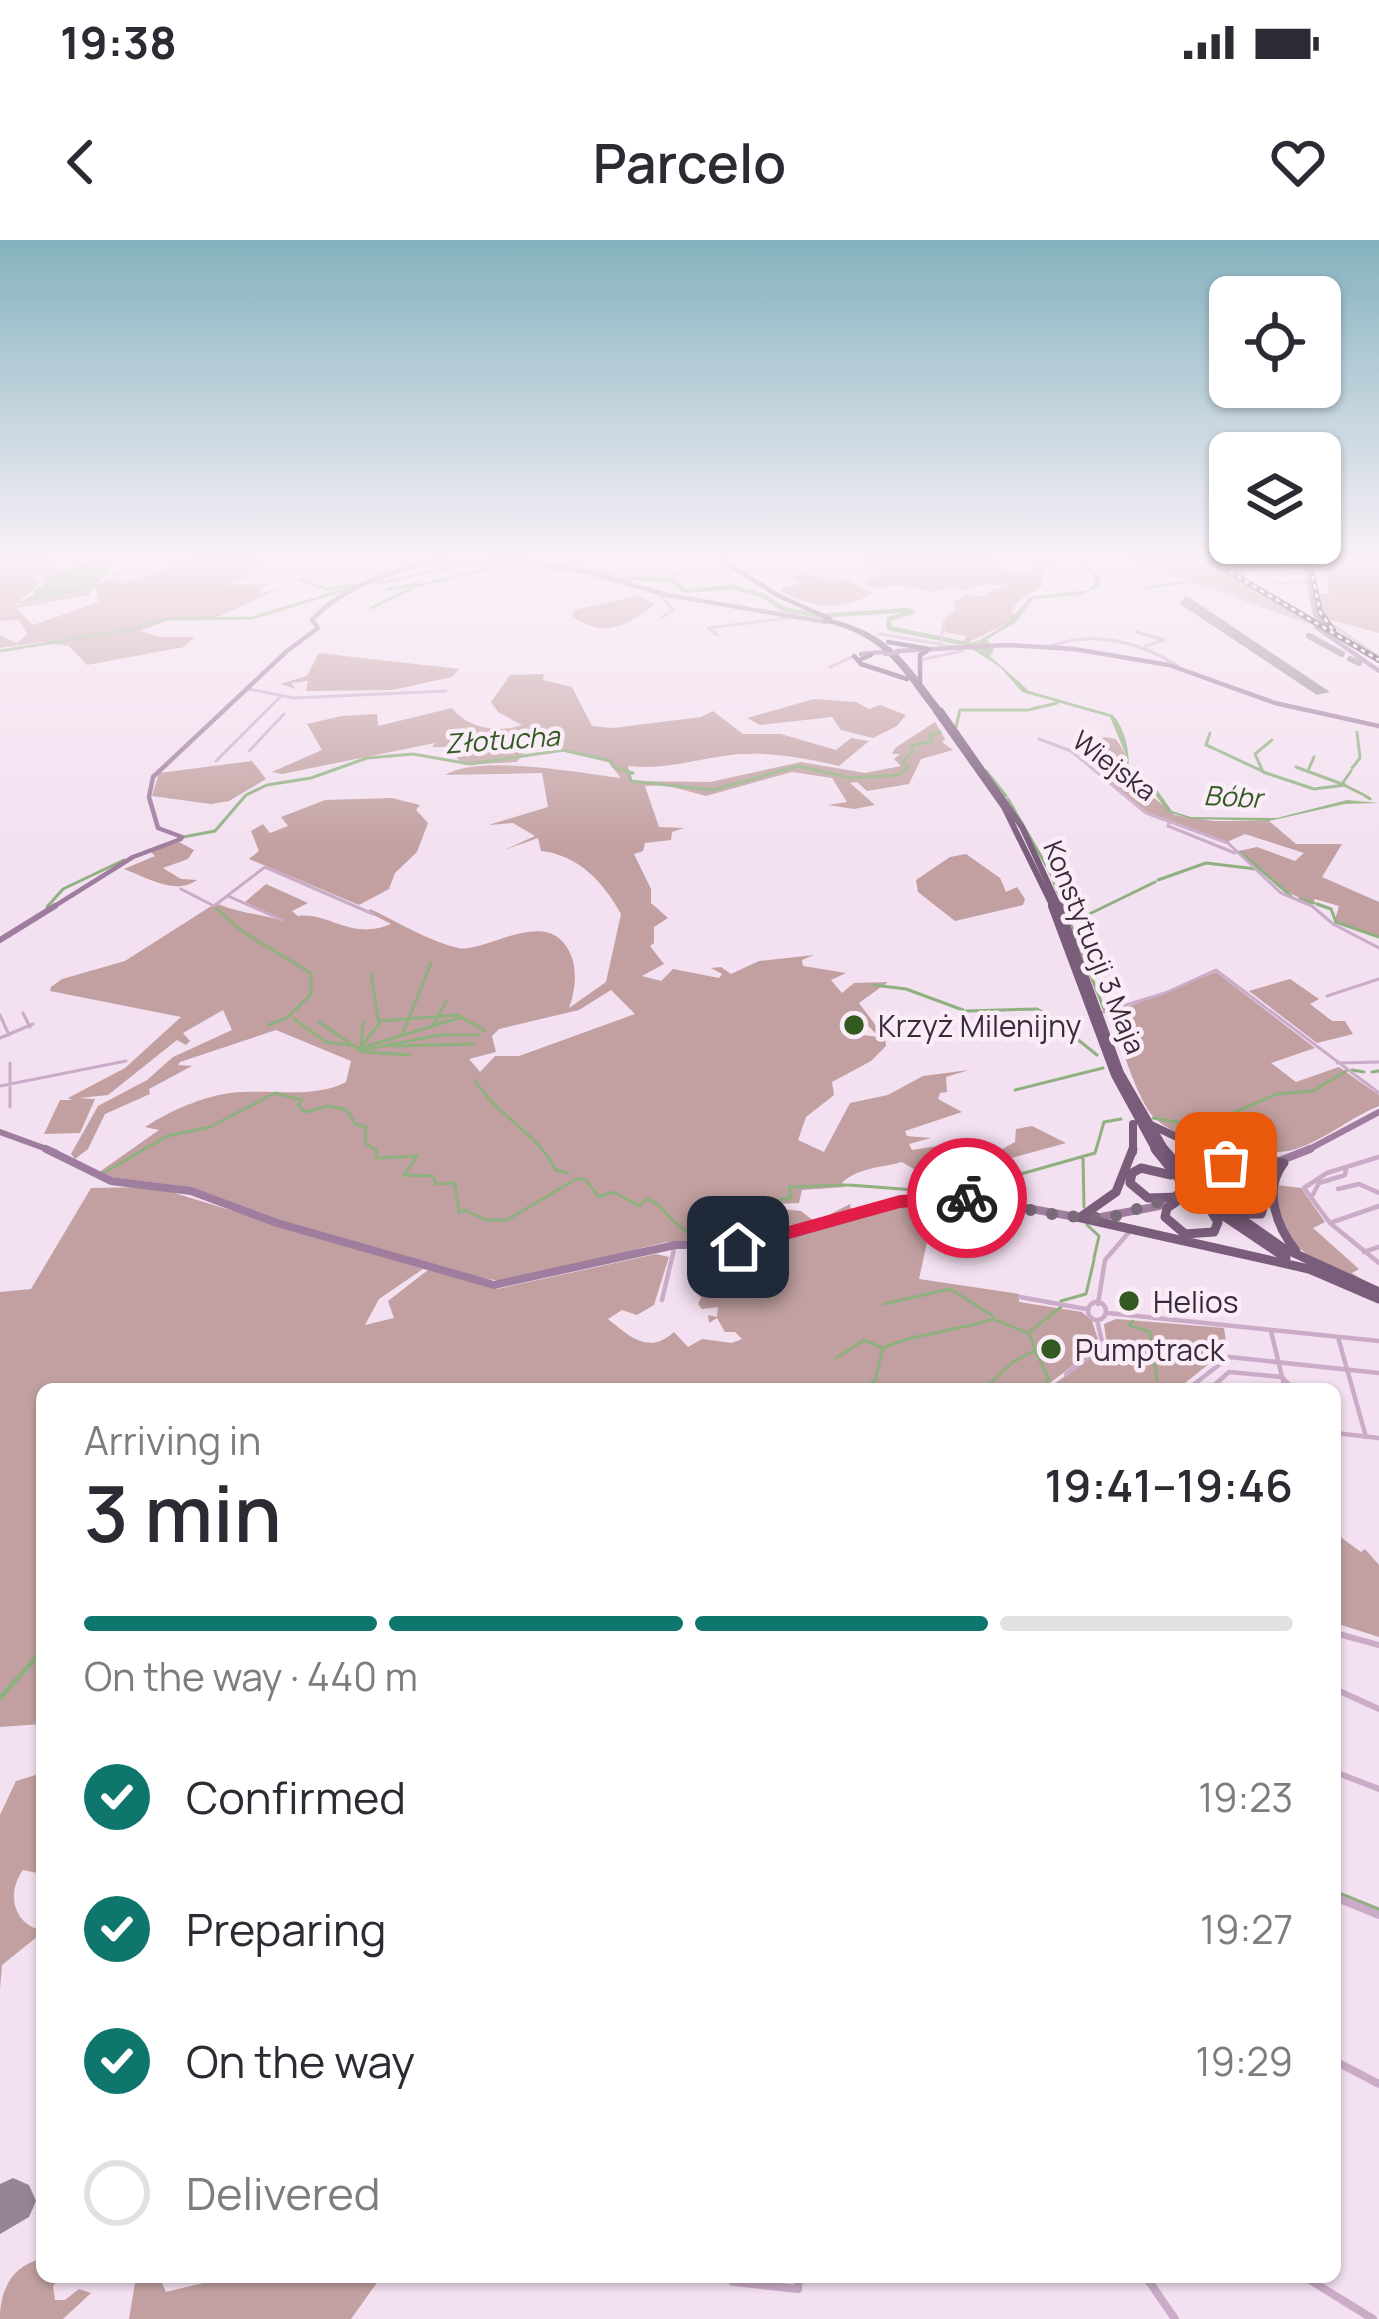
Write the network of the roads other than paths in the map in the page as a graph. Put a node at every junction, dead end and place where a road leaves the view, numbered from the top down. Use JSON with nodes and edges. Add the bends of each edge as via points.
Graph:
{"nodes":[{"id":1,"x":283,"y":655,"type":"edge"},
{"id":2,"x":871,"y":655,"type":"edge"},
{"id":3,"x":880,"y":655,"type":"edge"},
{"id":4,"x":903,"y":655,"type":"edge"},
{"id":5,"x":906,"y":655,"type":"edge"},
{"id":6,"x":907,"y":655,"type":"edge"},
{"id":7,"x":907,"y":655,"type":"edge"},
{"id":8,"x":1110,"y":655,"type":"edge"},
{"id":9,"x":1157,"y":655,"type":"edge"},
{"id":10,"x":854,"y":657,"type":"junction"},
{"id":11,"x":1168,"y":664,"type":"junction"},
{"id":12,"x":832,"y":666,"type":"dead end"},
{"id":13,"x":909,"y":681,"type":"junction"},
{"id":14,"x":248,"y":688,"type":"junction"},
{"id":15,"x":918,"y":689,"type":"junction"},
{"id":16,"x":446,"y":691,"type":"dead end"},
{"id":17,"x":281,"y":696,"type":"junction"},
{"id":18,"x":284,"y":714,"type":"dead end"},
{"id":19,"x":255,"y":722,"type":"junction"},
{"id":20,"x":275,"y":724,"type":"junction"},
{"id":21,"x":1378,"y":724,"type":"edge"},
{"id":22,"x":1039,"y":739,"type":"dead end"},
{"id":23,"x":248,"y":751,"type":"dead end"},
{"id":24,"x":216,"y":761,"type":"dead end"},
{"id":25,"x":1169,"y":822,"type":"junction"},
{"id":26,"x":1197,"y":830,"type":"junction"},
{"id":27,"x":1186,"y":836,"type":"junction"},
{"id":28,"x":1243,"y":855,"type":"junction"},
{"id":29,"x":181,"y":890,"type":"dead end"},
{"id":30,"x":228,"y":896,"type":"junction"},
{"id":31,"x":373,"y":914,"type":"dead end"},
{"id":32,"x":282,"y":920,"type":"dead end"},
{"id":33,"x":0,"y":940,"type":"edge"},
{"id":34,"x":1379,"y":948,"type":"edge"},
{"id":35,"x":1379,"y":980,"type":"edge"},
{"id":36,"x":1327,"y":996,"type":"dead end"},
{"id":37,"x":23,"y":1013,"type":"dead end"},
{"id":38,"x":1100,"y":1013,"type":"junction"},
{"id":39,"x":0,"y":1015,"type":"edge"},
{"id":40,"x":9,"y":1035,"type":"junction"},
{"id":41,"x":0,"y":1038,"type":"edge"},
{"id":42,"x":126,"y":1061,"type":"dead end"},
{"id":43,"x":1379,"y":1062,"type":"edge"},
{"id":44,"x":10,"y":1063,"type":"dead end"},
{"id":45,"x":1336,"y":1063,"type":"junction"},
{"id":46,"x":9,"y":1084,"type":"junction"},
{"id":47,"x":0,"y":1086,"type":"edge"},
{"id":48,"x":1379,"y":1093,"type":"edge"},
{"id":49,"x":1131,"y":1106,"type":"junction"},
{"id":50,"x":10,"y":1107,"type":"dead end"},
{"id":51,"x":1379,"y":1112,"type":"edge"},
{"id":52,"x":0,"y":1132,"type":"edge"},
{"id":53,"x":1379,"y":1157,"type":"edge"},
{"id":54,"x":1284,"y":1162,"type":"junction"},
{"id":55,"x":1346,"y":1169,"type":"junction"},
{"id":56,"x":1217,"y":1185,"type":"junction"},
{"id":57,"x":1337,"y":1189,"type":"dead end"},
{"id":58,"x":1185,"y":1192,"type":"junction"},
{"id":59,"x":1379,"y":1193,"type":"edge"},
{"id":60,"x":1204,"y":1198,"type":"junction"},
{"id":61,"x":1311,"y":1198,"type":"junction"},
{"id":62,"x":1379,"y":1206,"type":"edge"},
{"id":63,"x":1077,"y":1217,"type":"junction"},
{"id":64,"x":1330,"y":1223,"type":"junction"},
{"id":65,"x":1128,"y":1229,"type":"junction"},
{"id":66,"x":675,"y":1245,"type":"junction"},
{"id":67,"x":1364,"y":1252,"type":"junction"},
{"id":68,"x":1377,"y":1254,"type":"edge"},
{"id":69,"x":1315,"y":1268,"type":"junction"},
{"id":70,"x":1379,"y":1295,"type":"edge"},
{"id":71,"x":1019,"y":1297,"type":"dead end"},
{"id":72,"x":662,"y":1300,"type":"dead end"},
{"id":73,"x":1098,"y":1304,"type":"junction"},
{"id":74,"x":1085,"y":1309,"type":"junction"},
{"id":75,"x":1108,"y":1312,"type":"junction"},
{"id":76,"x":1097,"y":1319,"type":"junction"},
{"id":77,"x":1271,"y":1330,"type":"junction"},
{"id":78,"x":1339,"y":1337,"type":"junction"},
{"id":79,"x":1379,"y":1341,"type":"edge"},
{"id":80,"x":1277,"y":1362,"type":"junction"},
{"id":81,"x":1208,"y":1370,"type":"junction"},
{"id":82,"x":1348,"y":1370,"type":"junction"},
{"id":83,"x":1379,"y":1372,"type":"edge"},
{"id":84,"x":1066,"y":1373,"type":"dead end"},
{"id":85,"x":1257,"y":1375,"type":"junction"},
{"id":86,"x":1282,"y":1377,"type":"junction"},
{"id":87,"x":1221,"y":1379,"type":"junction"},
{"id":88,"x":1194,"y":1383,"type":"edge"},
{"id":89,"x":1217,"y":1383,"type":"edge"},
{"id":90,"x":1259,"y":1383,"type":"edge"},
{"id":91,"x":1286,"y":1383,"type":"edge"},
{"id":92,"x":1341,"y":1434,"type":"edge"},
{"id":93,"x":1366,"y":1437,"type":"junction"},
{"id":94,"x":1379,"y":1438,"type":"edge"},
{"id":95,"x":1341,"y":1635,"type":"edge"},
{"id":96,"x":1379,"y":1645,"type":"edge"},
{"id":97,"x":1341,"y":1692,"type":"edge"},
{"id":98,"x":1379,"y":1709,"type":"edge"},
{"id":99,"x":1341,"y":1774,"type":"edge"},
{"id":100,"x":1379,"y":1789,"type":"edge"},
{"id":101,"x":1341,"y":1899,"type":"edge"},
{"id":102,"x":1379,"y":1915,"type":"edge"},
{"id":103,"x":1341,"y":2064,"type":"edge"},
{"id":104,"x":1379,"y":2084,"type":"edge"},
{"id":105,"x":742,"y":2283,"type":"edge"},
{"id":106,"x":798,"y":2283,"type":"edge"},
{"id":107,"x":1150,"y":2283,"type":"edge"},
{"id":108,"x":1315,"y":2283,"type":"edge"},
{"id":109,"x":1175,"y":2319,"type":"edge"},
{"id":110,"x":1373,"y":2319,"type":"edge"}],
"edges":[{"from":1,"to":14,"type":"street"},
{"from":2,"to":10,"type":"main road"},
{"from":3,"to":10,"type":"street"},
{"from":4,"to":10,"type":"main road","via":[[879,666]]},
{"from":5,"to":13,"type":"main road","name":"Konstytucji 3 Maja"},
{"from":6,"to":15,"type":"main road","name":"Konstytucji 3 Maja"},
{"from":7,"to":15,"type":"main road"},
{"from":8,"to":11,"type":"street"},
{"from":9,"to":11,"type":"street"},
{"from":10,"to":12,"type":"street"},
{"from":10,"to":13,"type":"main road"},
{"from":11,"to":21,"type":"street","via":[[1282,706]]},
{"from":13,"to":15,"type":"main road","name":"Konstytucji 3 Maja"},
{"from":14,"to":17,"type":"street"},
{"from":14,"to":33,"type":"street","via":[[153,777],[158,828],[182,837],[128,859]]},
{"from":15,"to":38,"type":"main road","name":"Konstytucji 3 Maja","via":[[1028,837]]},
{"from":15,"to":49,"type":"main road","name":"Konstytucji 3 Maja","via":[[1021,836]]},
{"from":16,"to":17,"type":"street"},
{"from":17,"to":19,"type":"street"},
{"from":18,"to":20,"type":"street"},
{"from":19,"to":20,"type":"street"},
{"from":19,"to":24,"type":"street"},
{"from":20,"to":23,"type":"street"},
{"from":22,"to":25,"type":"street","name":"Wiejska","via":[[1062,746],[1134,806]]},
{"from":25,"to":26,"type":"street","name":"Wiejska"},
{"from":25,"to":27,"type":"street","name":"Wiejska"},
{"from":26,"to":27,"type":"street"},
{"from":26,"to":28,"type":"street","name":"Wiejska"},
{"from":27,"to":28,"type":"street","name":"Wiejska"},
{"from":28,"to":34,"type":"street","name":"Wiejska","via":[[1274,888]]},
{"from":29,"to":30,"type":"street","via":[[214,906]]},
{"from":30,"to":31,"type":"street","via":[[265,867]]},
{"from":30,"to":32,"type":"street"},
{"from":35,"to":36,"type":"street"},
{"from":37,"to":40,"type":"street","via":[[32,1026]]},
{"from":38,"to":45,"type":"street","via":[[1216,970]]},
{"from":38,"to":49,"type":"main road","name":"Konstytucji 3 Maja"},
{"from":39,"to":40,"type":"street"},
{"from":40,"to":41,"type":"street"},
{"from":42,"to":46,"type":"street"},
{"from":43,"to":45,"type":"street"},
{"from":44,"to":46,"type":"street"},
{"from":45,"to":48,"type":"street"},
{"from":46,"to":47,"type":"street"},
{"from":46,"to":50,"type":"street"},
{"from":49,"to":54,"type":"main road","via":[[1167,1136],[1245,1160]]},
{"from":49,"to":58,"type":"main road","name":"Konstytucji 3 Maja","via":[[1150,1148]]},
{"from":49,"to":63,"type":"main road","via":[[1134,1144],[1115,1196],[1104,1209]]},
{"from":51,"to":54,"type":"street"},
{"from":52,"to":66,"type":"street","via":[[111,1181],[191,1191],[494,1285]]},
{"from":53,"to":55,"type":"street"},
{"from":54,"to":56,"type":"street"},
{"from":54,"to":69,"type":"main road","via":[[1272,1185],[1284,1235]]},
{"from":55,"to":61,"type":"street","via":[[1320,1182]]},
{"from":55,"to":61,"type":"street","via":[[1306,1183]]},
{"from":56,"to":58,"type":"street"},
{"from":56,"to":58,"type":"main road","via":[[1228,1165],[1195,1151],[1179,1160]]},
{"from":56,"to":60,"type":"main road","via":[[1254,1189],[1266,1209],[1242,1216]]},
{"from":57,"to":59,"type":"street","via":[[1358,1184]]},
{"from":58,"to":58,"type":"main road","via":[[1143,1196],[1130,1176],[1157,1168]]},
{"from":58,"to":60,"type":"main road","name":"Konstytucji 3 Maja","bridge":true},
{"from":58,"to":60,"type":"main road","via":[[1167,1208],[1166,1220],[1181,1233],[1213,1233],[1218,1224]]},
{"from":58,"to":63,"type":"street","via":[[1117,1217]]},
{"from":60,"to":69,"type":"main road","name":"Konstytucji 3 Maja","via":[[1251,1237]]},
{"from":61,"to":64,"type":"street"},
{"from":62,"to":64,"type":"street"},
{"from":63,"to":65,"type":"main road"},
{"from":63,"to":66,"type":"street","via":[[923,1198],[759,1244]]},
{"from":64,"to":67,"type":"street"},
{"from":65,"to":69,"type":"main road"},
{"from":65,"to":73,"type":"street","via":[[1105,1260]]},
{"from":66,"to":72,"type":"street"},
{"from":67,"to":68,"type":"street"},
{"from":67,"to":68,"type":"street"},
{"from":69,"to":70,"type":"main road"},
{"from":71,"to":74,"type":"street"},
{"from":73,"to":74,"type":"street"},
{"from":73,"to":75,"type":"street"},
{"from":74,"to":76,"type":"street"},
{"from":75,"to":76,"type":"street"},
{"from":75,"to":77,"type":"street"},
{"from":76,"to":84,"type":"street","via":[[1102,1346]]},
{"from":77,"to":78,"type":"street"},
{"from":77,"to":80,"type":"street"},
{"from":78,"to":79,"type":"street"},
{"from":78,"to":82,"type":"street"},
{"from":80,"to":81,"type":"street","via":[[1225,1358]]},
{"from":80,"to":82,"type":"street"},
{"from":80,"to":86,"type":"street"},
{"from":81,"to":87,"type":"street"},
{"from":81,"to":88,"type":"street"},
{"from":82,"to":83,"type":"street"},
{"from":82,"to":93,"type":"street"},
{"from":85,"to":86,"type":"street"},
{"from":85,"to":87,"type":"street","via":[[1229,1372]]},
{"from":85,"to":90,"type":"street"},
{"from":86,"to":91,"type":"street"},
{"from":87,"to":89,"type":"street"},
{"from":92,"to":93,"type":"street"},
{"from":93,"to":94,"type":"street"},
{"from":95,"to":96,"type":"street"},
{"from":97,"to":98,"type":"street"},
{"from":99,"to":100,"type":"street"},
{"from":101,"to":102,"type":"street"},
{"from":103,"to":104,"type":"street"},
{"from":105,"to":106,"type":"street"},
{"from":107,"to":109,"type":"street"},
{"from":108,"to":110,"type":"street"}]}
